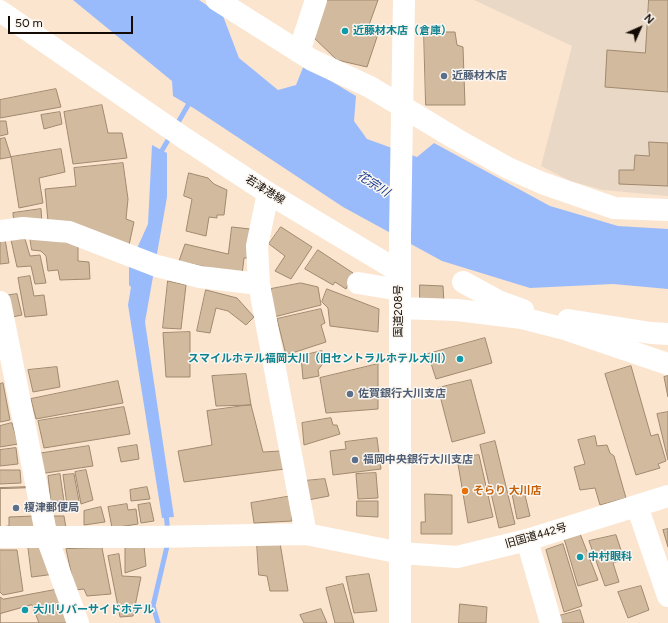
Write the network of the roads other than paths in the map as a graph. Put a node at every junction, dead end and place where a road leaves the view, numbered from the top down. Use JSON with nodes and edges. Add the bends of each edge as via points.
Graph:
{"nodes":[{"id":1,"x":217,"y":0,"type":"edge"},
{"id":2,"x":316,"y":0,"type":"edge"},
{"id":3,"x":404,"y":0,"type":"edge"},
{"id":4,"x":0,"y":11,"type":"edge"},
{"id":5,"x":299,"y":52,"type":"junction"},
{"id":6,"x":403,"y":111,"type":"junction"},
{"id":7,"x":268,"y":193,"type":"junction"},
{"id":8,"x":668,"y":210,"type":"edge"},
{"id":9,"x":0,"y":231,"type":"edge"},
{"id":10,"x":462,"y":282,"type":"dead end"},
{"id":11,"x":358,"y":283,"type":"dead end"},
{"id":12,"x":260,"y":284,"type":"junction"},
{"id":13,"x":400,"y":290,"type":"junction"},
{"id":14,"x":0,"y":302,"type":"edge"},
{"id":15,"x":529,"y":316,"type":"junction"},
{"id":16,"x":668,"y":334,"type":"edge"},
{"id":17,"x":668,"y":364,"type":"edge"},
{"id":18,"x":668,"y":496,"type":"edge"},
{"id":19,"x":637,"y":506,"type":"junction"},
{"id":20,"x":306,"y":534,"type":"junction"},
{"id":21,"x":0,"y":537,"type":"edge"},
{"id":22,"x":47,"y":538,"type":"junction"},
{"id":23,"x":527,"y":540,"type":"junction"},
{"id":24,"x":401,"y":553,"type":"junction"},
{"id":25,"x":668,"y":596,"type":"edge"},
{"id":26,"x":78,"y":623,"type":"edge"},
{"id":27,"x":400,"y":623,"type":"edge"},
{"id":28,"x":551,"y":623,"type":"edge"}],
"edges":[{"from":1,"to":5,"type":"main road"},
{"from":2,"to":5,"type":"main road"},
{"from":3,"to":6,"type":"main road","name":"国道208号"},
{"from":4,"to":7,"type":"main road","name":"若津港線"},
{"from":5,"to":6,"type":"main road","via":[[370,87]]},
{"from":6,"to":8,"type":"main road","via":[[508,168],[542,183],[614,208]]},
{"from":6,"to":13,"type":"main road","name":"国道208号"},
{"from":7,"to":12,"type":"main road","via":[[257,246]]},
{"from":7,"to":13,"type":"main road","name":"若津港線"},
{"from":9,"to":12,"type":"main road","via":[[23,228],[69,232],[155,266],[200,277]]},
{"from":10,"to":15,"type":"main road"},
{"from":11,"to":13,"type":"main road"},
{"from":12,"to":20,"type":"main road"},
{"from":13,"to":15,"type":"main road","via":[[457,310]]},
{"from":13,"to":24,"type":"main road","name":"国道208号"},
{"from":14,"to":22,"type":"main road"},
{"from":15,"to":16,"type":"main road"},
{"from":15,"to":17,"type":"main road"},
{"from":18,"to":19,"type":"main road","name":"旧国道442号"},
{"from":19,"to":23,"type":"main road","name":"旧国道442号"},
{"from":19,"to":25,"type":"main road"},
{"from":20,"to":22,"type":"main road","name":"旧国道442号"},
{"from":20,"to":24,"type":"main road","name":"旧国道442号"},
{"from":21,"to":22,"type":"main road","name":"旧国道442号"},
{"from":22,"to":26,"type":"main road"},
{"from":23,"to":24,"type":"main road","name":"旧国道442号","via":[[457,557]]},
{"from":23,"to":28,"type":"main road"},
{"from":24,"to":27,"type":"main road","name":"国道208号"}]}
